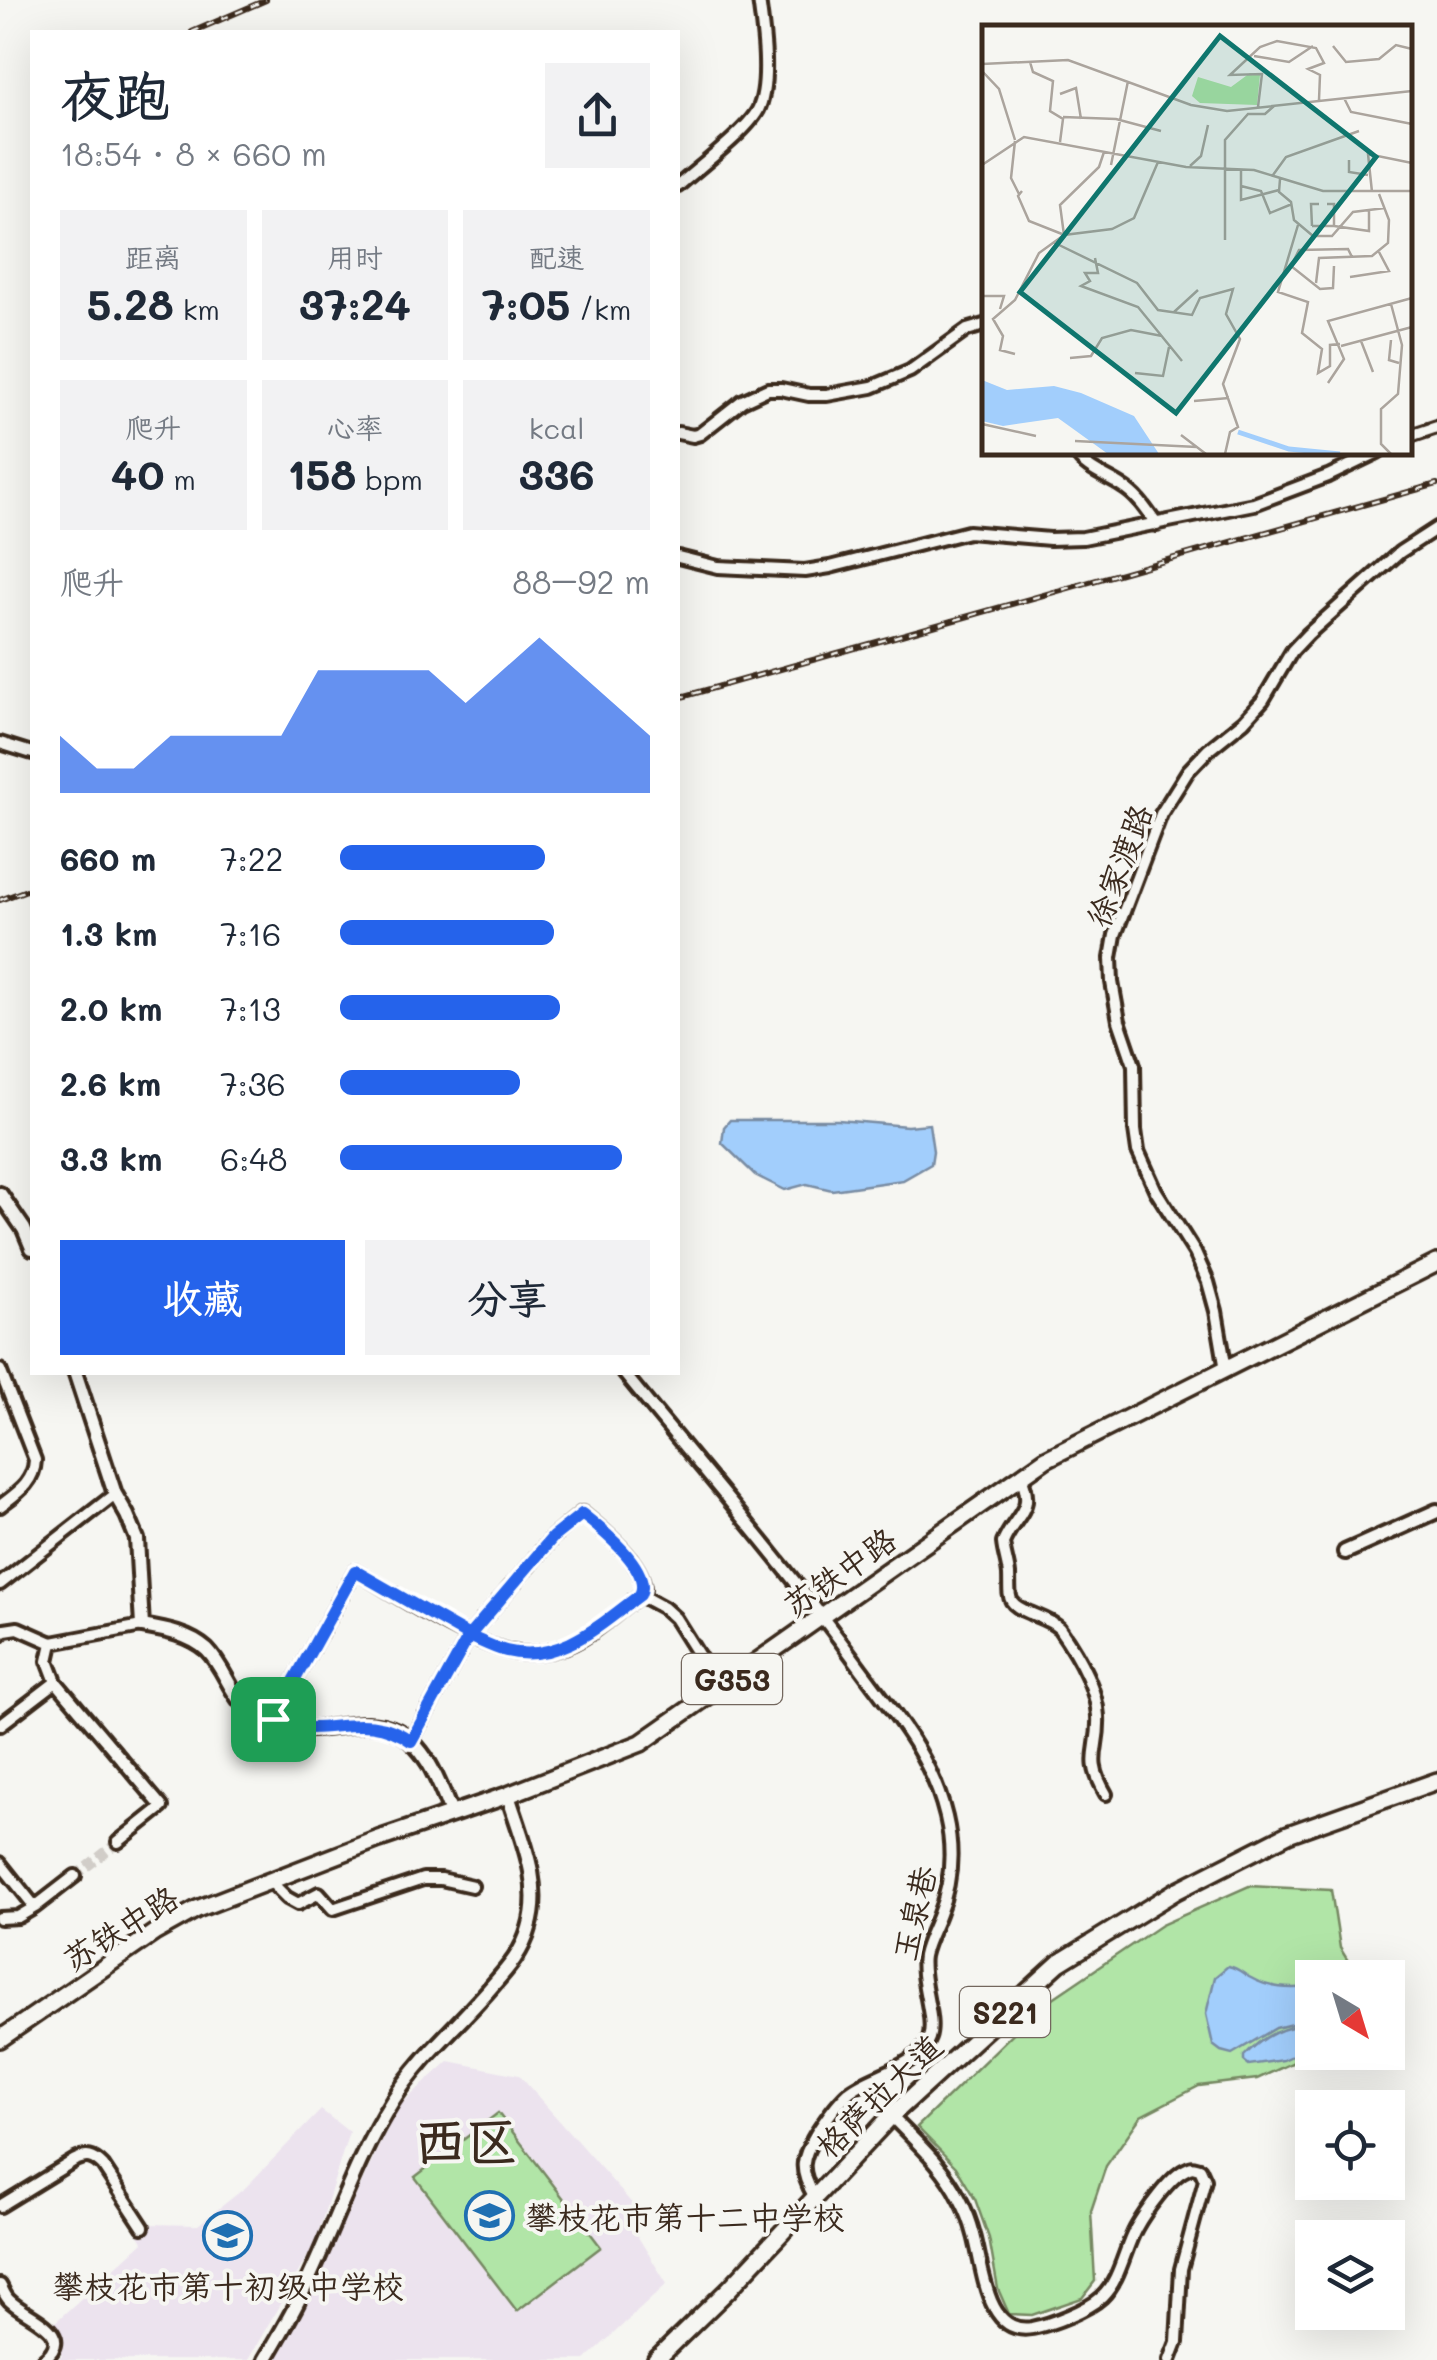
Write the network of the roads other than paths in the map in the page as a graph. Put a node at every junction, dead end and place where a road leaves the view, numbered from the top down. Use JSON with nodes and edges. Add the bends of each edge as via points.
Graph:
{"nodes":[{"id":1,"x":759,"y":0,"type":"edge"},
{"id":2,"x":680,"y":184,"type":"edge"},
{"id":3,"x":982,"y":326,"type":"edge"},
{"id":4,"x":1437,"y":426,"type":"edge"},
{"id":5,"x":680,"y":433,"type":"edge"},
{"id":6,"x":1412,"y":435,"type":"edge"},
{"id":7,"x":1077,"y":455,"type":"edge"},
{"id":8,"x":1371,"y":455,"type":"edge"},
{"id":9,"x":1157,"y":525,"type":"junction"},
{"id":10,"x":1437,"y":528,"type":"edge"},
{"id":11,"x":680,"y":558,"type":"edge"},
{"id":12,"x":0,"y":742,"type":"edge"},
{"id":13,"x":30,"y":752,"type":"edge"},
{"id":14,"x":0,"y":1194,"type":"edge"},
{"id":15,"x":30,"y":1243,"type":"edge"},
{"id":16,"x":1437,"y":1263,"type":"edge"},
{"id":17,"x":0,"y":1370,"type":"edge"},
{"id":18,"x":1226,"y":1370,"type":"junction"},
{"id":19,"x":76,"y":1375,"type":"edge"},
{"id":20,"x":625,"y":1375,"type":"edge"},
{"id":21,"x":1021,"y":1476,"type":"junction"},
{"id":22,"x":115,"y":1494,"type":"junction"},
{"id":23,"x":0,"y":1506,"type":"edge"},
{"id":24,"x":1437,"y":1511,"type":"edge"},
{"id":25,"x":1345,"y":1552,"type":"dead end"},
{"id":26,"x":0,"y":1584,"type":"edge"},
{"id":27,"x":640,"y":1595,"type":"junction"},
{"id":28,"x":822,"y":1616,"type":"junction"},
{"id":29,"x":142,"y":1626,"type":"junction"},
{"id":30,"x":0,"y":1634,"type":"edge"},
{"id":31,"x":469,"y":1636,"type":"junction"},
{"id":32,"x":52,"y":1643,"type":"junction"},
{"id":33,"x":56,"y":1682,"type":"junction"},
{"id":34,"x":719,"y":1688,"type":"junction"},
{"id":35,"x":273,"y":1719,"type":"junction"},
{"id":36,"x":0,"y":1725,"type":"edge"},
{"id":37,"x":411,"y":1741,"type":"junction"},
{"id":38,"x":1437,"y":1781,"type":"edge"},
{"id":39,"x":1106,"y":1794,"type":"dead end"},
{"id":40,"x":508,"y":1795,"type":"junction"},
{"id":41,"x":451,"y":1813,"type":"junction"},
{"id":42,"x":118,"y":1842,"type":"tunnel mouth"},
{"id":43,"x":0,"y":1863,"type":"edge"},
{"id":44,"x":75,"y":1876,"type":"tunnel mouth"},
{"id":45,"x":270,"y":1881,"type":"junction"},
{"id":46,"x":472,"y":1886,"type":"dead end"},
{"id":47,"x":35,"y":1907,"type":"junction"},
{"id":48,"x":0,"y":1918,"type":"edge"},
{"id":49,"x":0,"y":2039,"type":"edge"},
{"id":50,"x":892,"y":2116,"type":"junction"},
{"id":51,"x":814,"y":2196,"type":"junction"},
{"id":52,"x":0,"y":2206,"type":"edge"},
{"id":53,"x":143,"y":2227,"type":"dead end"},
{"id":54,"x":0,"y":2286,"type":"edge"},
{"id":55,"x":43,"y":2360,"type":"edge"},
{"id":56,"x":265,"y":2360,"type":"edge"},
{"id":57,"x":656,"y":2360,"type":"edge"},
{"id":58,"x":1170,"y":2360,"type":"edge"}],
"edges":[{"from":1,"to":2,"type":"street","via":[[766,46],[760,105]]},
{"from":3,"to":5,"type":"street","via":[[872,387],[826,396],[768,390],[700,434]]},
{"from":4,"to":6,"type":"street"},
{"from":7,"to":9,"type":"street","via":[[1126,488]]},
{"from":8,"to":9,"type":"street","via":[[1254,504]]},
{"from":9,"to":11,"type":"street","via":[[1083,538],[968,532],[805,571],[718,567]]},
{"from":10,"to":18,"type":"street","name":"徐家渡路","via":[[1308,634],[1263,700],[1188,771],[1161,814],[1115,935],[1112,982],[1134,1065],[1138,1152],[1208,1282]]},
{"from":12,"to":13,"type":"street"},
{"from":14,"to":15,"type":"street"},
{"from":16,"to":18,"type":"main road","name":"苏铁中路","number":"G353"},
{"from":17,"to":23,"type":"street","via":[[35,1473]]},
{"from":18,"to":21,"type":"main road","name":"苏铁中路","number":"G353"},
{"from":19,"to":22,"type":"street"},
{"from":20,"to":28,"type":"street"},
{"from":21,"to":28,"type":"main road","name":"苏铁中路","number":"G353"},
{"from":21,"to":39,"type":"street","via":[[1026,1506],[1003,1543],[1007,1590],[1015,1604],[1060,1628],[1089,1683],[1098,1715],[1094,1771]]},
{"from":22,"to":26,"type":"street"},
{"from":22,"to":29,"type":"street","via":[[137,1539]]},
{"from":24,"to":25,"type":"street"},
{"from":27,"to":31,"type":"street","via":[[558,1649],[507,1651]]},
{"from":27,"to":31,"type":"street","via":[[639,1571],[582,1514],[553,1537]]},
{"from":27,"to":34,"type":"street","via":[[674,1618]]},
{"from":28,"to":34,"type":"main road","name":"苏铁中路","number":"G353"},
{"from":28,"to":51,"type":"street","name":"玉泉巷","via":[[930,1766],[947,1819],[952,1866],[923,1958],[929,2039],[911,2060],[850,2092],[829,2114],[802,2166]]},
{"from":29,"to":32,"type":"street"},
{"from":29,"to":35,"type":"street","via":[[190,1638],[206,1650],[243,1705]]},
{"from":30,"to":32,"type":"street","via":[[18,1628]]},
{"from":31,"to":35,"type":"street","via":[[355,1571]]},
{"from":31,"to":37,"type":"street"},
{"from":32,"to":33,"type":"street","via":[[48,1662]]},
{"from":33,"to":36,"type":"street"},
{"from":33,"to":42,"type":"street","via":[[162,1807]]},
{"from":34,"to":40,"type":"main road","name":"苏铁中路","number":"G353","via":[[641,1743]]},
{"from":35,"to":37,"type":"street","via":[[309,1728],[377,1724]]},
{"from":37,"to":41,"type":"street"},
{"from":38,"to":50,"type":"main road","name":"格萨拉大道","number":"S221","via":[[1288,1834],[1176,1890],[1059,1963]]},
{"from":40,"to":41,"type":"main road","name":"苏铁中路","number":"G353"},
{"from":40,"to":56,"type":"street","via":[[535,1894],[530,1928],[515,1959],[391,2103]]},
{"from":41,"to":45,"type":"main road","name":"苏铁中路","number":"G353"},
{"from":43,"to":47,"type":"street"},
{"from":44,"to":47,"type":"street"},
{"from":45,"to":46,"type":"street","via":[[298,1904],[319,1893],[333,1909],[423,1880]]},
{"from":45,"to":49,"type":"main road","name":"苏铁中路","number":"G353","via":[[154,1934]]},
{"from":47,"to":48,"type":"street"},
{"from":50,"to":51,"type":"main road","name":"格萨拉大道","number":"S221"},
{"from":50,"to":58,"type":"street","via":[[960,2199],[989,2298],[1006,2324],[1020,2329],[1085,2309],[1104,2296],[1159,2196],[1182,2172],[1200,2170],[1205,2180],[1180,2269],[1178,2342]]},
{"from":51,"to":57,"type":"main road","name":"格萨拉大道","number":"S221"},
{"from":52,"to":53,"type":"street","via":[[86,2156],[103,2166]]},
{"from":54,"to":55,"type":"street","via":[[54,2336],[52,2354]]}]}
